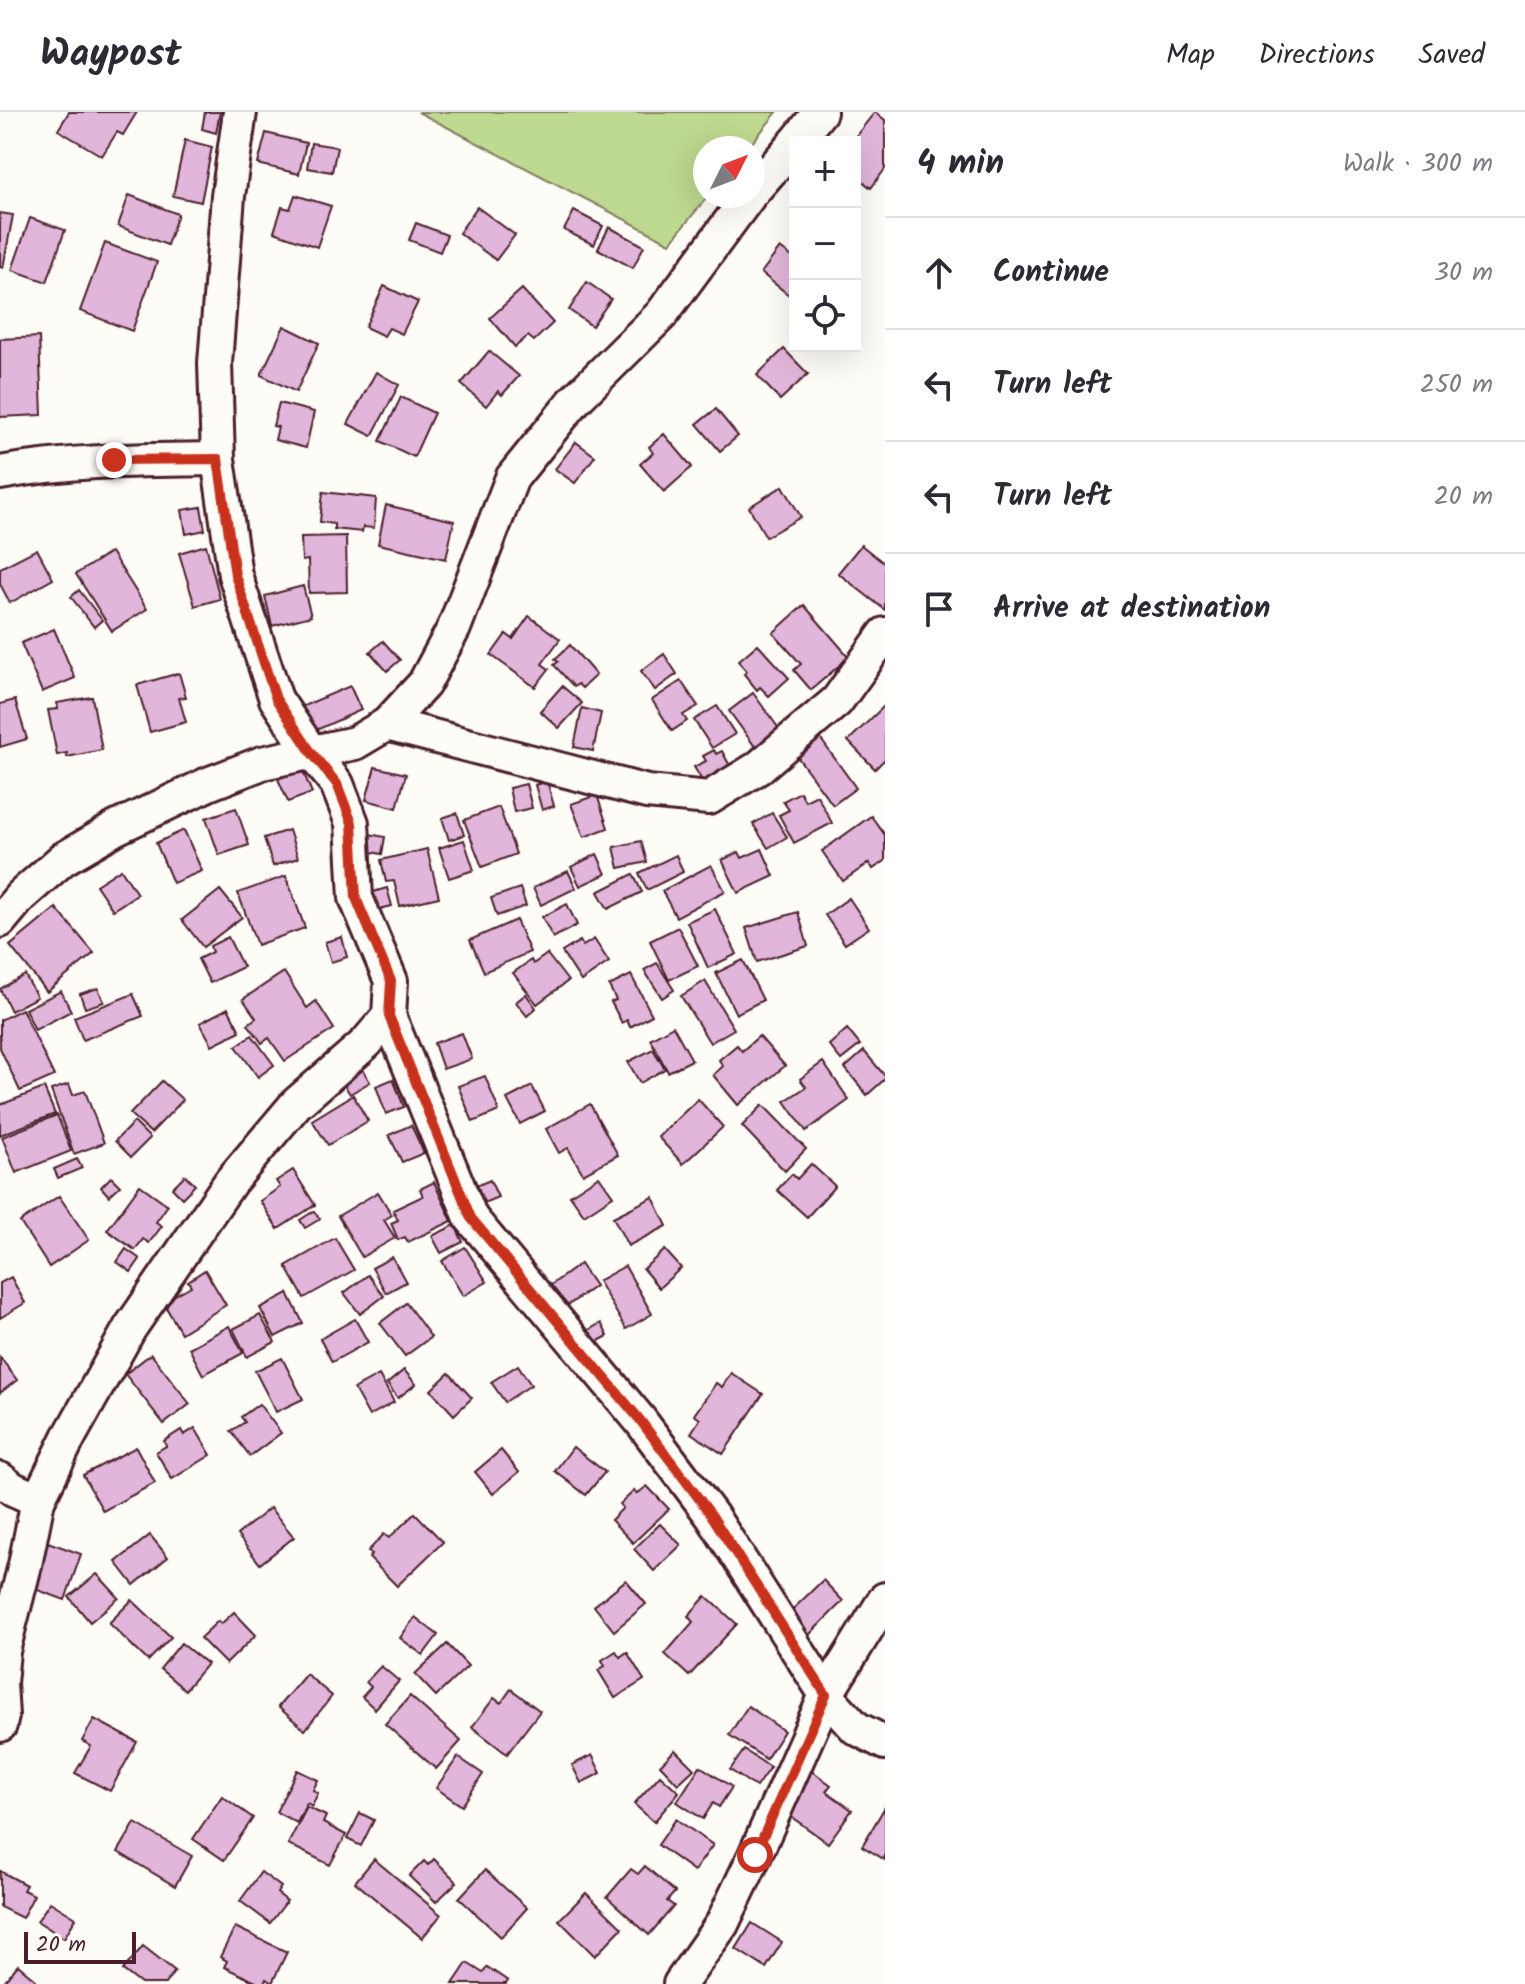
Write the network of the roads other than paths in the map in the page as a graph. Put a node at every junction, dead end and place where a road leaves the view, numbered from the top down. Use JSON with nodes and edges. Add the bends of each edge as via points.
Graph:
{"nodes":[{"id":1,"x":240,"y":112,"type":"edge"},
{"id":2,"x":820,"y":112,"type":"edge"},
{"id":3,"x":800,"y":136,"type":"edge"},
{"id":4,"x":789,"y":149,"type":"edge"},
{"id":5,"x":765,"y":177,"type":"edge"},
{"id":6,"x":740,"y":208,"type":"edge"},
{"id":7,"x":218,"y":459,"type":"junction"},
{"id":8,"x":0,"y":473,"type":"edge"},
{"id":9,"x":885,"y":634,"type":"edge"},
{"id":10,"x":387,"y":724,"type":"junction"},
{"id":11,"x":311,"y":752,"type":"junction"},
{"id":12,"x":0,"y":921,"type":"edge"},
{"id":13,"x":389,"y":1016,"type":"junction"},
{"id":14,"x":0,"y":1479,"type":"edge"},
{"id":15,"x":38,"y":1500,"type":"junction"},
{"id":16,"x":885,"y":1599,"type":"edge"},
{"id":17,"x":2,"y":1654,"type":"edge"},
{"id":18,"x":826,"y":1695,"type":"junction"},
{"id":19,"x":0,"y":1725,"type":"edge"},
{"id":20,"x":885,"y":1743,"type":"edge"},
{"id":21,"x":680,"y":1984,"type":"edge"}],
"edges":[{"from":1,"to":7,"type":"street","via":[[215,363]]},
{"from":2,"to":3,"type":"street"},
{"from":4,"to":5,"type":"street"},
{"from":6,"to":10,"type":"street","via":[[661,315],[575,400],[512,478],[454,628],[424,684]]},
{"from":7,"to":8,"type":"street","via":[[114,460]]},
{"from":7,"to":11,"type":"street","via":[[235,575],[276,699]]},
{"from":9,"to":10,"type":"street","via":[[837,701],[758,768],[709,798],[647,792]]},
{"from":10,"to":11,"type":"street","via":[[355,743]]},
{"from":11,"to":12,"type":"street","via":[[262,763],[208,784],[116,828],[63,859]]},
{"from":11,"to":13,"type":"street","via":[[337,784],[352,823],[356,898],[391,981]]},
{"from":13,"to":15,"type":"street","via":[[296,1104],[231,1181],[130,1328]]},
{"from":13,"to":18,"type":"street","via":[[471,1218],[640,1420],[712,1516]]},
{"from":14,"to":15,"type":"street"},
{"from":15,"to":17,"type":"street"},
{"from":16,"to":18,"type":"street"},
{"from":17,"to":19,"type":"street"},
{"from":18,"to":20,"type":"street","via":[[856,1728]]},
{"from":18,"to":21,"type":"street","via":[[722,1924]]}]}
